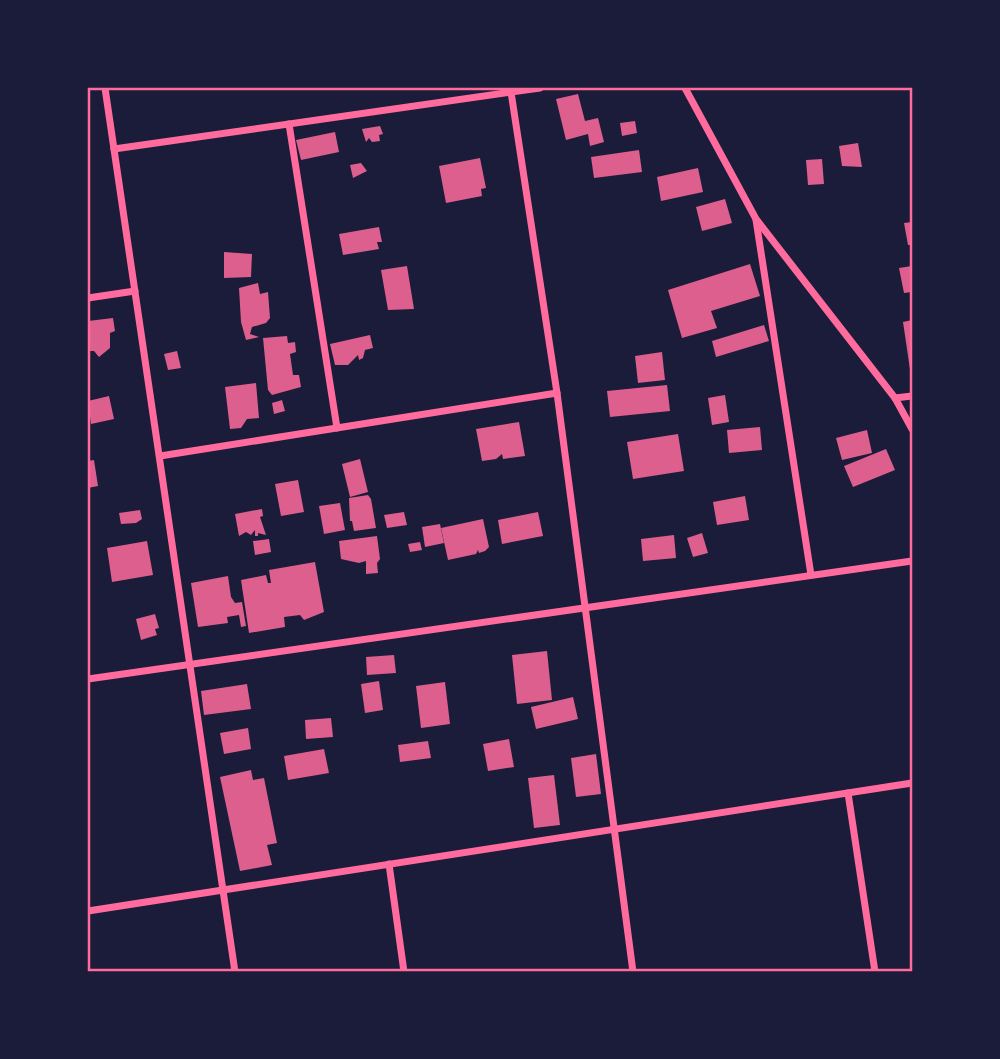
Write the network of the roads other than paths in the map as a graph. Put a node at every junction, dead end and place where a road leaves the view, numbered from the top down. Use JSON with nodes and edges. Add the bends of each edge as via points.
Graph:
{"nodes":[{"id":1,"x":105,"y":88,"type":"edge"},
{"id":2,"x":540,"y":88,"type":"edge"},
{"id":3,"x":685,"y":88,"type":"edge"},
{"id":4,"x":511,"y":92,"type":"junction"},
{"id":5,"x":289,"y":124,"type":"junction"},
{"id":6,"x":114,"y":149,"type":"junction"},
{"id":7,"x":756,"y":219,"type":"junction"},
{"id":8,"x":135,"y":291,"type":"junction"},
{"id":9,"x":88,"y":298,"type":"edge"},
{"id":10,"x":557,"y":393,"type":"junction"},
{"id":11,"x":912,"y":396,"type":"edge"},
{"id":12,"x":895,"y":398,"type":"junction"},
{"id":13,"x":337,"y":428,"type":"junction"},
{"id":14,"x":912,"y":429,"type":"edge"},
{"id":15,"x":160,"y":456,"type":"junction"},
{"id":16,"x":912,"y":561,"type":"edge"},
{"id":17,"x":811,"y":575,"type":"junction"},
{"id":18,"x":585,"y":608,"type":"junction"},
{"id":19,"x":190,"y":664,"type":"junction"},
{"id":20,"x":88,"y":679,"type":"edge"},
{"id":21,"x":912,"y":783,"type":"edge"},
{"id":22,"x":848,"y":793,"type":"junction"},
{"id":23,"x":614,"y":829,"type":"junction"},
{"id":24,"x":389,"y":864,"type":"junction"},
{"id":25,"x":223,"y":891,"type":"junction"},
{"id":26,"x":88,"y":911,"type":"edge"},
{"id":27,"x":235,"y":971,"type":"edge"},
{"id":28,"x":404,"y":971,"type":"edge"},
{"id":29,"x":633,"y":971,"type":"edge"},
{"id":30,"x":875,"y":971,"type":"edge"}],
"edges":[{"from":1,"to":6,"type":"street"},
{"from":2,"to":4,"type":"street"},
{"from":3,"to":7,"type":"street"},
{"from":4,"to":5,"type":"street"},
{"from":4,"to":10,"type":"street"},
{"from":5,"to":6,"type":"street"},
{"from":5,"to":13,"type":"street"},
{"from":6,"to":8,"type":"street"},
{"from":7,"to":12,"type":"street"},
{"from":7,"to":17,"type":"street"},
{"from":8,"to":9,"type":"street"},
{"from":8,"to":15,"type":"street"},
{"from":10,"to":13,"type":"street"},
{"from":10,"to":18,"type":"street"},
{"from":11,"to":12,"type":"street"},
{"from":12,"to":14,"type":"street"},
{"from":13,"to":15,"type":"street"},
{"from":15,"to":19,"type":"street"},
{"from":16,"to":17,"type":"street"},
{"from":17,"to":18,"type":"street"},
{"from":18,"to":19,"type":"street"},
{"from":18,"to":23,"type":"street"},
{"from":19,"to":20,"type":"street"},
{"from":19,"to":25,"type":"street"},
{"from":21,"to":22,"type":"street"},
{"from":22,"to":23,"type":"street"},
{"from":22,"to":30,"type":"street"},
{"from":23,"to":24,"type":"street"},
{"from":23,"to":29,"type":"street"},
{"from":24,"to":25,"type":"street"},
{"from":24,"to":28,"type":"street"},
{"from":25,"to":26,"type":"street"},
{"from":25,"to":27,"type":"street"}]}
